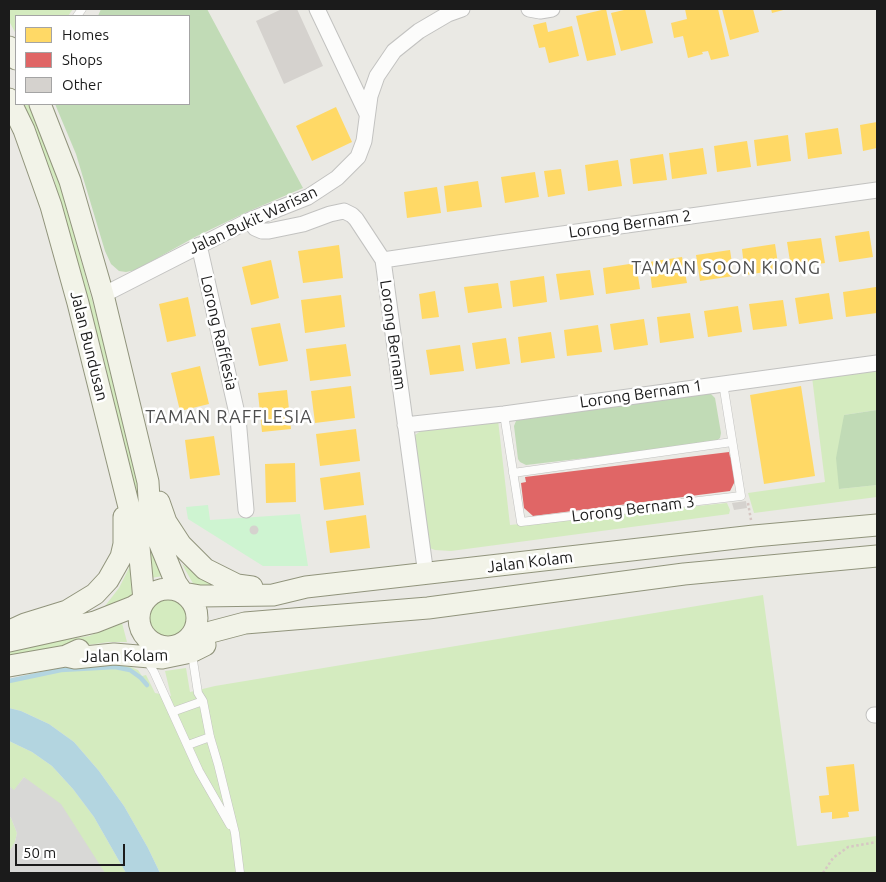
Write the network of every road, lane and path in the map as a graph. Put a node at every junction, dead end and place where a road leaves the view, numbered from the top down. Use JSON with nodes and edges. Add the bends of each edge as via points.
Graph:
{"nodes":[{"id":1,"x":317,"y":9,"type":"edge"},
{"id":2,"x":462,"y":9,"type":"edge"},
{"id":3,"x":529,"y":9,"type":"edge"},
{"id":4,"x":552,"y":9,"type":"edge"},
{"id":5,"x":9,"y":101,"type":"edge"},
{"id":6,"x":40,"y":105,"type":"edge"},
{"id":7,"x":368,"y":116,"type":"junction"},
{"id":8,"x":877,"y":190,"type":"edge"},
{"id":9,"x":250,"y":220,"type":"junction"},
{"id":10,"x":199,"y":245,"type":"junction"},
{"id":11,"x":383,"y":260,"type":"junction"},
{"id":12,"x":103,"y":295,"type":"junction"},
{"id":13,"x":877,"y":363,"type":"edge"},
{"id":14,"x":723,"y":383,"type":"junction"},
{"id":15,"x":504,"y":414,"type":"junction"},
{"id":16,"x":406,"y":425,"type":"junction"},
{"id":17,"x":732,"y":442,"type":"junction"},
{"id":18,"x":513,"y":473,"type":"junction"},
{"id":19,"x":123,"y":480,"type":"junction"},
{"id":20,"x":148,"y":482,"type":"junction"},
{"id":21,"x":246,"y":510,"type":"dead end"},
{"id":22,"x":877,"y":525,"type":"edge"},
{"id":23,"x":877,"y":556,"type":"edge"},
{"id":24,"x":426,"y":574,"type":"junction"},
{"id":25,"x":306,"y":587,"type":"junction"},
{"id":26,"x":183,"y":593,"type":"junction"},
{"id":27,"x":144,"y":600,"type":"junction"},
{"id":28,"x":9,"y":631,"type":"edge"},
{"id":29,"x":9,"y":641,"type":"edge"},
{"id":30,"x":188,"y":647,"type":"junction"},
{"id":31,"x":149,"y":650,"type":"junction"},
{"id":32,"x":9,"y":666,"type":"edge"},
{"id":33,"x":203,"y":701,"type":"junction"},
{"id":34,"x":172,"y":712,"type":"junction"},
{"id":35,"x":210,"y":737,"type":"junction"},
{"id":36,"x":188,"y":745,"type":"junction"},
{"id":37,"x":235,"y":833,"type":"junction"},
{"id":38,"x":877,"y":842,"type":"edge"},
{"id":39,"x":240,"y":873,"type":"edge"},
{"id":40,"x":824,"y":873,"type":"edge"}],
"edges":[{"from":1,"to":7,"type":"street"},
{"from":2,"to":7,"type":"street","name":"Jalan Bukit Warisan","via":[[419,30],[394,51],[377,76]]},
{"from":3,"to":4,"type":"street"},
{"from":5,"to":19,"type":"main road","name":"Jalan Bundusan","via":[[28,139],[52,206]]},
{"from":6,"to":12,"type":"main road","name":"Jalan Bundusan","via":[[70,181]]},
{"from":7,"to":9,"type":"street","name":"Jalan Bukit Warisan","via":[[358,157],[337,178],[308,197]]},
{"from":8,"to":11,"type":"street","name":"Lorong Bernam 2"},
{"from":9,"to":10,"type":"street","name":"Jalan Bukit Warisan"},
{"from":9,"to":11,"type":"street","name":"Lorong Bernam","via":[[254,228],[269,231],[344,211],[356,218]]},
{"from":10,"to":12,"type":"street","name":"Jalan Bukit Warisan"},
{"from":10,"to":21,"type":"street","name":"Lorong Rafflesia","via":[[238,418]]},
{"from":11,"to":16,"type":"street","name":"Lorong Bernam"},
{"from":12,"to":20,"type":"main road","name":"Jalan Bundusan"},
{"from":13,"to":14,"type":"street","name":"Lorong Bernam 1"},
{"from":14,"to":15,"type":"street","name":"Lorong Bernam 1"},
{"from":14,"to":17,"type":"lane","name":"Lorong Bernam 3"},
{"from":15,"to":16,"type":"street","name":"Lorong Bernam 1"},
{"from":15,"to":18,"type":"lane","name":"Lorong Bernam 3"},
{"from":16,"to":24,"type":"street","name":"Lorong Bernam"},
{"from":17,"to":18,"type":"lane"},
{"from":17,"to":18,"type":"lane","name":"Lorong Bernam 3","via":[[741,496],[521,522]]},
{"from":19,"to":27,"type":"main road","name":"Jalan Bundusan","via":[[139,547]]},
{"from":19,"to":28,"type":"main road","via":[[124,544],[121,557],[108,580],[95,594],[67,611]]},
{"from":20,"to":25,"type":"main road","via":[[172,532],[205,570],[247,588]]},
{"from":20,"to":26,"type":"main road","name":"Jalan Bundusan","via":[[150,516],[155,532]]},
{"from":22,"to":24,"type":"main road","name":"Jalan Kolam"},
{"from":23,"to":30,"type":"main road","name":"Jalan Kolam","via":[[684,574],[428,608],[303,617],[269,622]]},
{"from":24,"to":25,"type":"main road","name":"Jalan Kolam"},
{"from":25,"to":26,"type":"main road","name":"Jalan Kolam","via":[[273,595],[200,596]]},
{"from":26,"to":27,"type":"main road","via":[[166,589]]},
{"from":26,"to":30,"type":"main road","via":[[196,612],[195,628]]},
{"from":27,"to":29,"type":"main road","name":"Jalan Kolam","via":[[95,622]]},
{"from":27,"to":31,"type":"main road","via":[[139,624]]},
{"from":30,"to":31,"type":"main road","via":[[161,646]]},
{"from":30,"to":33,"type":"lane","via":[[198,693]]},
{"from":31,"to":32,"type":"main road","name":"Jalan Kolam","via":[[88,648],[66,656]]},
{"from":31,"to":34,"type":"lane","via":[[154,672]]},
{"from":33,"to":34,"type":"lane"},
{"from":33,"to":35,"type":"lane"},
{"from":34,"to":36,"type":"lane"},
{"from":35,"to":36,"type":"lane"},
{"from":35,"to":37,"type":"lane"},
{"from":36,"to":37,"type":"lane","via":[[199,771]]},
{"from":37,"to":39,"type":"lane"},
{"from":38,"to":40,"type":"path","via":[[848,847],[833,858]]}]}
